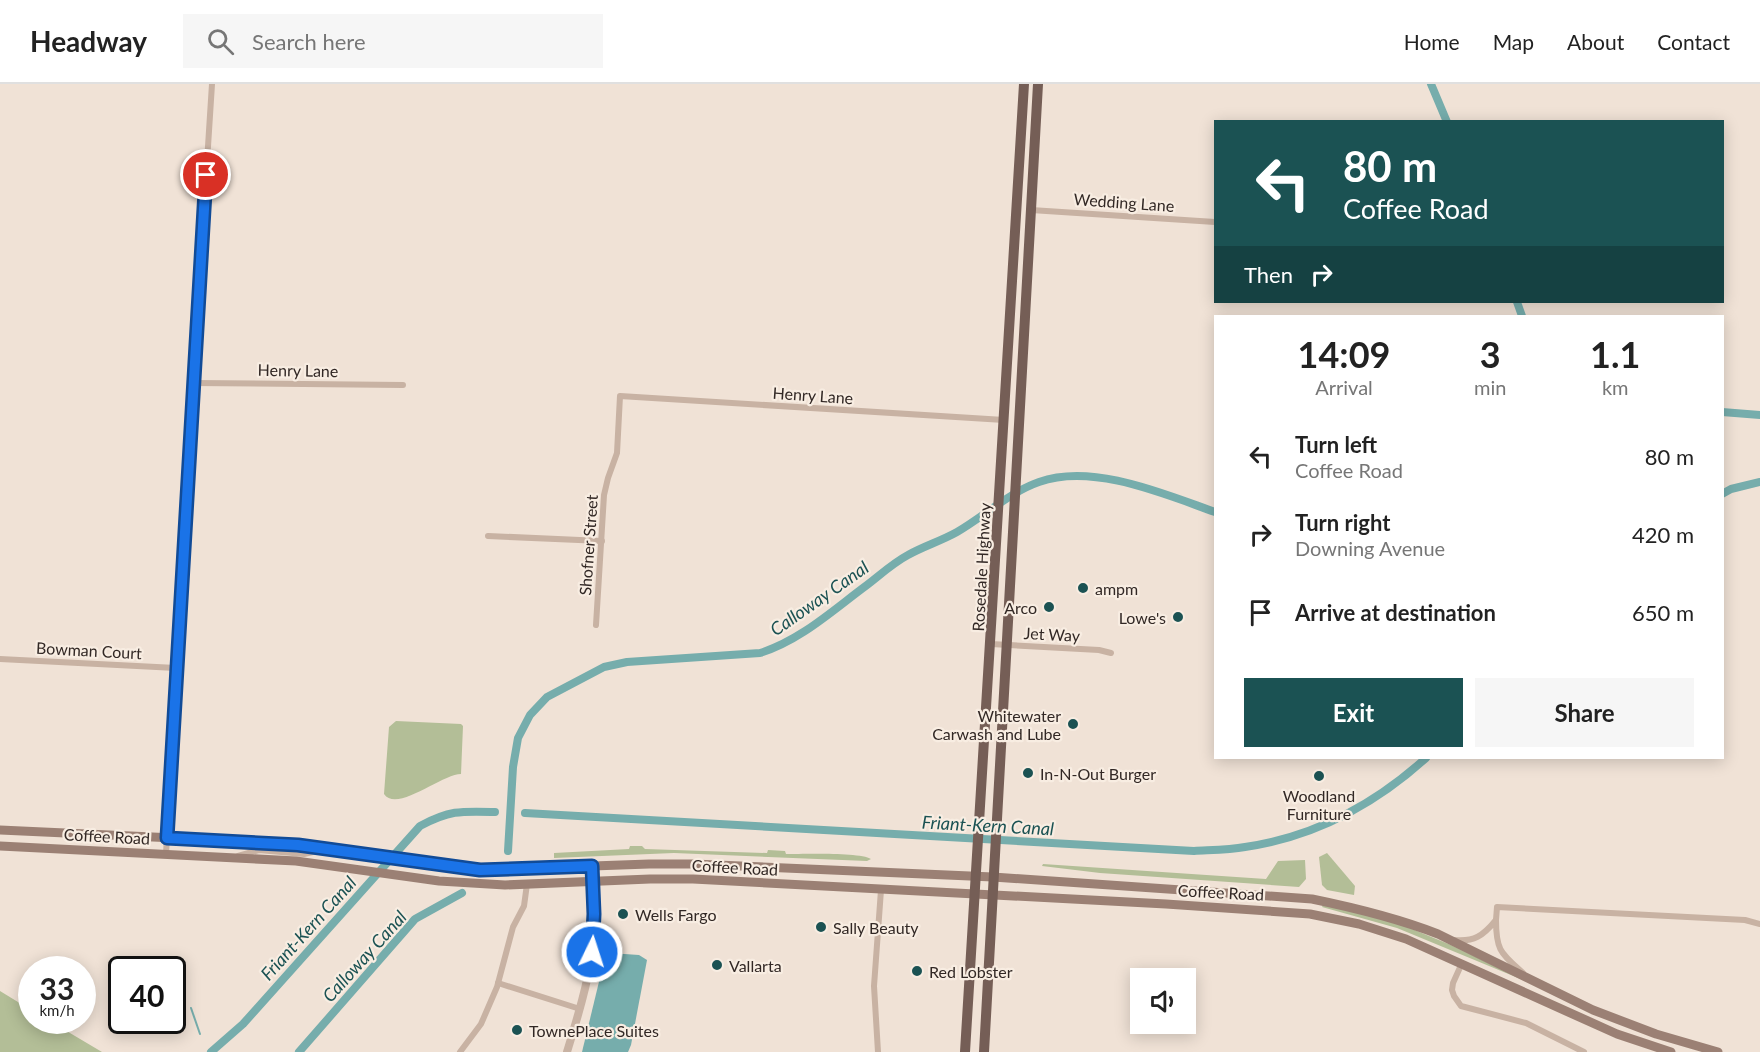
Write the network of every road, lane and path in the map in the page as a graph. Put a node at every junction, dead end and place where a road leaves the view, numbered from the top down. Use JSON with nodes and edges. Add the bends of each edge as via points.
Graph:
{"nodes":[{"id":1,"x":212,"y":84,"type":"edge"},
{"id":2,"x":1024,"y":84,"type":"edge"},
{"id":3,"x":1038,"y":84,"type":"edge"},
{"id":4,"x":1031,"y":210,"type":"junction"},
{"id":5,"x":1214,"y":222,"type":"edge"},
{"id":6,"x":1009,"y":333,"type":"junction"},
{"id":7,"x":193,"y":382,"type":"junction"},
{"id":8,"x":403,"y":385,"type":"dead end"},
{"id":9,"x":620,"y":396,"type":"joint"},
{"id":10,"x":1004,"y":420,"type":"junction"},
{"id":11,"x":1019,"y":422,"type":"junction"},
{"id":12,"x":1008,"y":480,"type":"junction"},
{"id":13,"x":488,"y":536,"type":"dead end"},
{"id":14,"x":602,"y":541,"type":"junction"},
{"id":15,"x":596,"y":625,"type":"dead end"},
{"id":16,"x":991,"y":644,"type":"junction"},
{"id":17,"x":1007,"y":645,"type":"junction"},
{"id":18,"x":1111,"y":653,"type":"dead end"},
{"id":19,"x":0,"y":659,"type":"edge"},
{"id":20,"x":176,"y":668,"type":"junction"},
{"id":21,"x":0,"y":830,"type":"edge"},
{"id":22,"x":167,"y":838,"type":"junction"},
{"id":23,"x":0,"y":846,"type":"edge"},
{"id":24,"x":321,"y":848,"type":"junction"},
{"id":25,"x":166,"y":854,"type":"junction"},
{"id":26,"x":235,"y":857,"type":"junction"},
{"id":27,"x":592,"y":866,"type":"junction"},
{"id":28,"x":976,"y":876,"type":"junction"},
{"id":29,"x":993,"y":877,"type":"junction"},
{"id":30,"x":593,"y":881,"type":"junction"},
{"id":31,"x":528,"y":884,"type":"junction"},
{"id":32,"x":881,"y":890,"type":"junction"},
{"id":33,"x":974,"y":894,"type":"junction"},
{"id":34,"x":993,"y":895,"type":"junction"},
{"id":35,"x":1496,"y":920,"type":"junction"},
{"id":36,"x":1760,"y":924,"type":"edge"},
{"id":37,"x":1448,"y":939,"type":"junction"},
{"id":38,"x":1462,"y":963,"type":"junction"},
{"id":39,"x":1528,"y":977,"type":"junction"},
{"id":40,"x":498,"y":983,"type":"junction"},
{"id":41,"x":580,"y":1009,"type":"junction"},
{"id":42,"x":460,"y":1052,"type":"edge"},
{"id":43,"x":567,"y":1052,"type":"edge"},
{"id":44,"x":878,"y":1052,"type":"edge"},
{"id":45,"x":965,"y":1052,"type":"edge"},
{"id":46,"x":984,"y":1052,"type":"edge"},
{"id":47,"x":1584,"y":1052,"type":"edge"},
{"id":48,"x":1671,"y":1052,"type":"edge"},
{"id":49,"x":1718,"y":1052,"type":"edge"}],
"edges":[{"from":1,"to":7,"type":"street"},
{"from":2,"to":6,"type":"main road","name":"Rosedale Highway"},
{"from":3,"to":4,"type":"main road","name":"Rosedale Highway"},
{"from":4,"to":5,"type":"street","name":"Wedding Lane"},
{"from":4,"to":11,"type":"main road","name":"Rosedale Highway"},
{"from":6,"to":10,"type":"main road","name":"Rosedale Highway"},
{"from":6,"to":11,"type":"main road","via":[[1014,348],[1011,403]]},
{"from":7,"to":8,"type":"street","name":"Henry Lane"},
{"from":7,"to":20,"type":"street"},
{"from":9,"to":10,"type":"street","name":"Henry Lane"},
{"from":9,"to":14,"type":"street","name":"Shofner Street","via":[[617,453],[605,488]]},
{"from":10,"to":12,"type":"main road","name":"Rosedale Highway"},
{"from":11,"to":12,"type":"main road","name":"Rosedale Highway"},
{"from":12,"to":16,"type":"main road","name":"Rosedale Highway","via":[[999,514]]},
{"from":12,"to":17,"type":"main road","name":"Rosedale Highway","via":[[1014,509]]},
{"from":13,"to":14,"type":"street"},
{"from":14,"to":15,"type":"street","name":"Shofner Street"},
{"from":16,"to":17,"type":"street","name":"Jet Way"},
{"from":16,"to":28,"type":"main road","name":"Rosedale Highway"},
{"from":17,"to":18,"type":"street","name":"Jet Way"},
{"from":17,"to":29,"type":"main road","name":"Rosedale Highway"},
{"from":19,"to":20,"type":"street","name":"Bowman Court"},
{"from":20,"to":22,"type":"street"},
{"from":21,"to":22,"type":"main road","name":"Coffee Road"},
{"from":22,"to":24,"type":"main road","name":"Coffee Road"},
{"from":22,"to":25,"type":"street"},
{"from":23,"to":25,"type":"main road","name":"Coffee Road"},
{"from":24,"to":26,"type":"street","via":[[304,854],[259,850]]},
{"from":24,"to":27,"type":"main road","name":"Coffee Road","via":[[480,870]]},
{"from":25,"to":26,"type":"main road","name":"Coffee Road"},
{"from":26,"to":31,"type":"main road","name":"Coffee Road","via":[[296,861],[439,881]]},
{"from":27,"to":28,"type":"main road","name":"Coffee Road","via":[[694,864]]},
{"from":27,"to":30,"type":"street"},
{"from":28,"to":29,"type":"main road","name":"Coffee Road"},
{"from":28,"to":33,"type":"main road","name":"Rosedale Highway"},
{"from":29,"to":34,"type":"main road","name":"Rosedale Highway"},
{"from":29,"to":37,"type":"main road","name":"Coffee Road","via":[[1312,898],[1386,916]]},
{"from":30,"to":31,"type":"main road","name":"Coffee Road"},
{"from":30,"to":32,"type":"main road","name":"Coffee Road","via":[[693,879]]},
{"from":30,"to":41,"type":"street","via":[[592,952]]},
{"from":31,"to":40,"type":"street"},
{"from":32,"to":33,"type":"main road","name":"Coffee Road"},
{"from":32,"to":44,"type":"street","via":[[874,986]]},
{"from":33,"to":34,"type":"main road","name":"Coffee Road"},
{"from":33,"to":45,"type":"main road","name":"Rosedale Highway"},
{"from":34,"to":38,"type":"main road","name":"Coffee Road","via":[[1310,914],[1384,931]]},
{"from":34,"to":46,"type":"main road","name":"Rosedale Highway"},
{"from":35,"to":36,"type":"street","name":"Coffee Road","via":[[1497,907],[1745,920]]},
{"from":35,"to":37,"type":"street","name":"Coffee Road","via":[[1477,939]]},
{"from":35,"to":39,"type":"street","name":"Coffee Road","via":[[1501,954]]},
{"from":37,"to":39,"type":"main road","name":"Coffee Road"},
{"from":38,"to":47,"type":"street","via":[[1452,990],[1461,1006],[1526,1023]]},
{"from":38,"to":48,"type":"main road","name":"Coffee Road","via":[[1617,1034]]},
{"from":39,"to":49,"type":"main road","name":"Coffee Road","via":[[1623,1022]]},
{"from":40,"to":41,"type":"street"},
{"from":40,"to":42,"type":"street","via":[[482,1024]]},
{"from":41,"to":43,"type":"street"}]}
